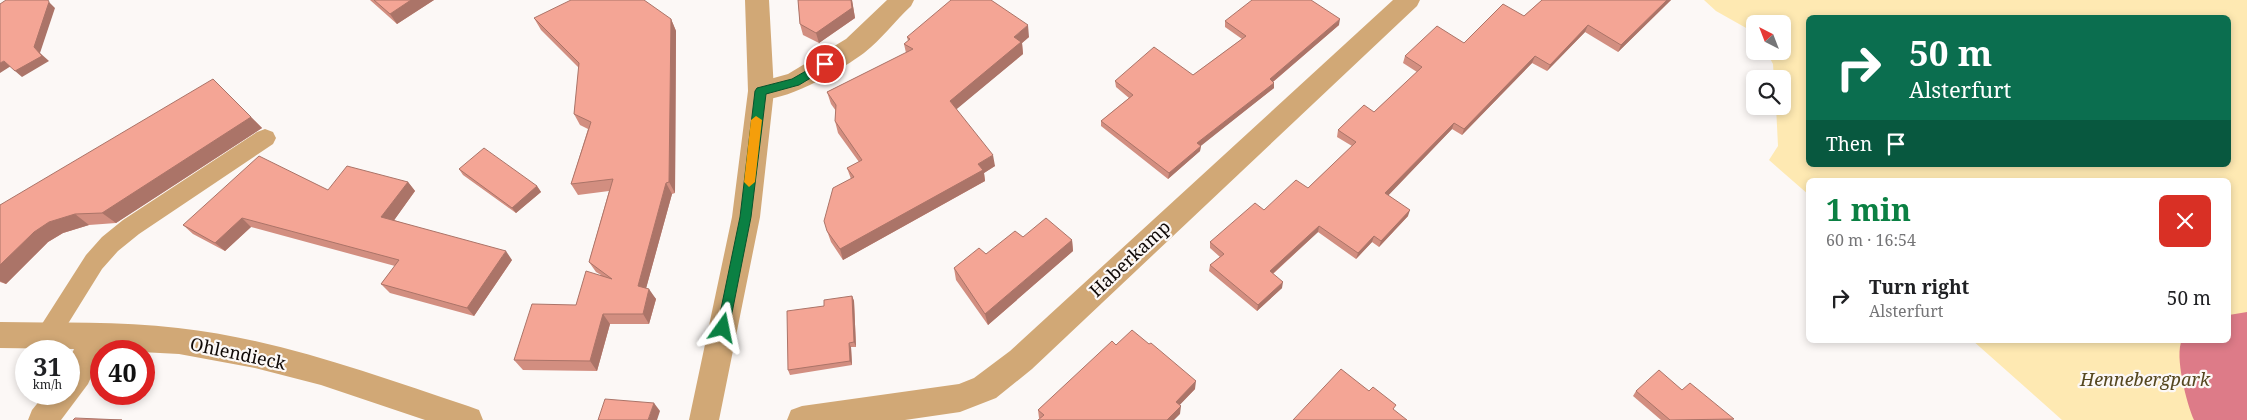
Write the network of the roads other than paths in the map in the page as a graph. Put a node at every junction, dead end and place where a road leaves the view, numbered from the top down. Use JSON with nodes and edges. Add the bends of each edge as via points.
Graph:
{"nodes":[{"id":1,"x":757,"y":0,"type":"edge"},
{"id":2,"x":902,"y":0,"type":"edge"},
{"id":3,"x":1408,"y":0,"type":"edge"},
{"id":4,"x":761,"y":91,"type":"junction"},
{"id":5,"x":265,"y":138,"type":"dead end"},
{"id":6,"x":0,"y":335,"type":"edge"},
{"id":7,"x":48,"y":335,"type":"junction"},
{"id":8,"x":95,"y":336,"type":"junction"},
{"id":9,"x":80,"y":368,"type":"edge"},
{"id":10,"x":55,"y":405,"type":"edge"},
{"id":11,"x":43,"y":420,"type":"edge"},
{"id":12,"x":468,"y":420,"type":"edge"},
{"id":13,"x":704,"y":420,"type":"edge"},
{"id":14,"x":802,"y":420,"type":"edge"}],
"edges":[{"from":1,"to":4,"type":"street"},
{"from":2,"to":4,"type":"street","via":[[855,46],[795,82]]},
{"from":3,"to":14,"type":"street","name":"Haberkamp","via":[[1021,360],[984,388],[960,398]]},
{"from":4,"to":13,"type":"street","via":[[746,217]]},
{"from":5,"to":7,"type":"lane","via":[[110,244],[94,262]]},
{"from":6,"to":7,"type":"street","name":"Ohlendieck"},
{"from":7,"to":8,"type":"street","name":"Ohlendieck"},
{"from":8,"to":9,"type":"street"},
{"from":8,"to":12,"type":"street","name":"Ohlendieck","via":[[179,341],[254,355],[321,372]]},
{"from":10,"to":11,"type":"street"}]}
